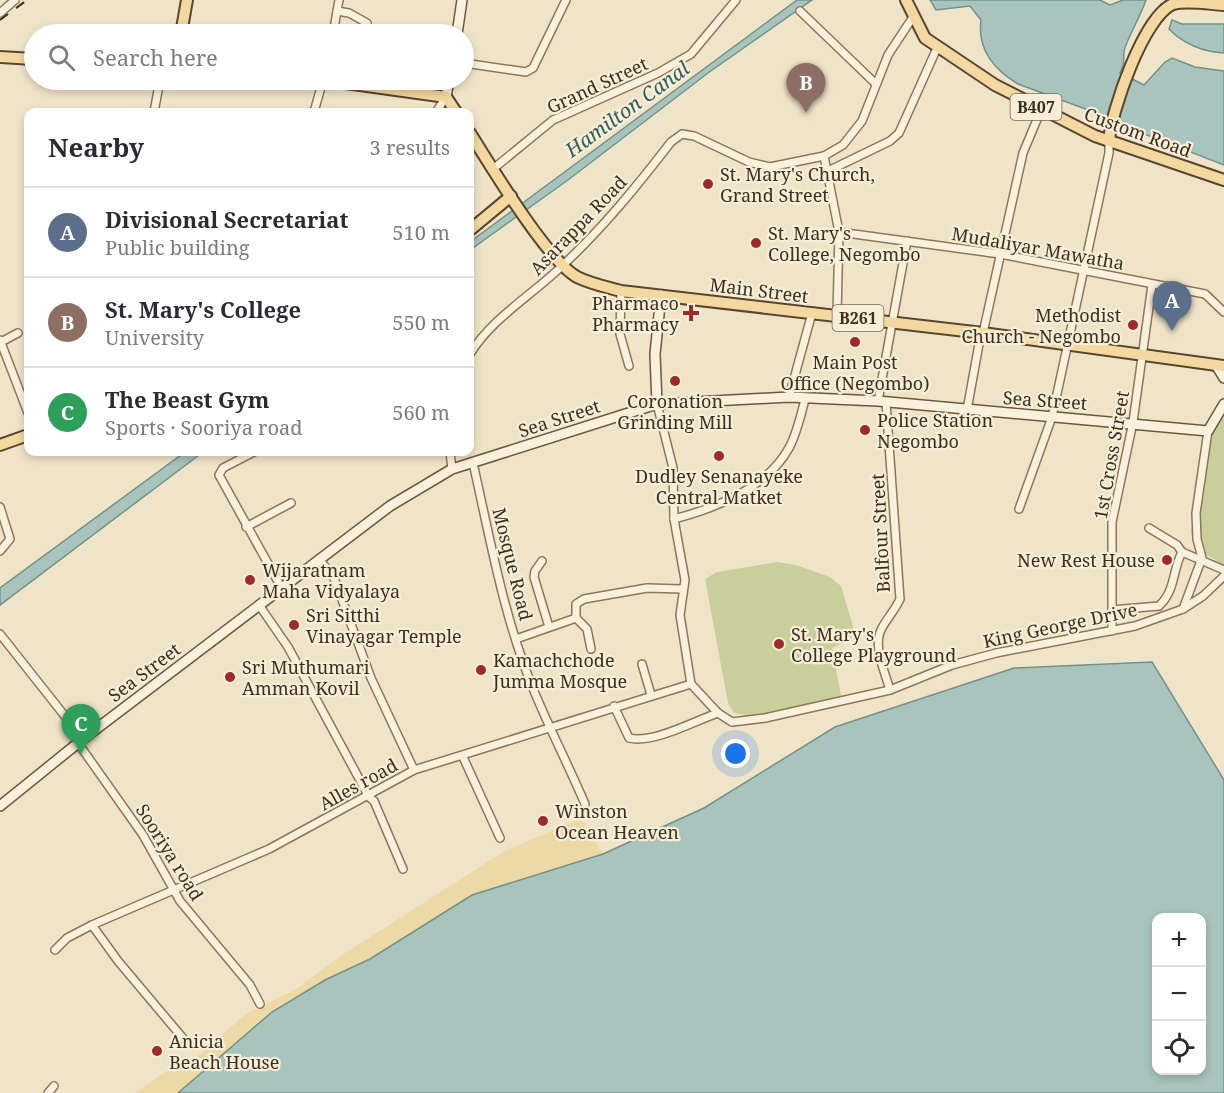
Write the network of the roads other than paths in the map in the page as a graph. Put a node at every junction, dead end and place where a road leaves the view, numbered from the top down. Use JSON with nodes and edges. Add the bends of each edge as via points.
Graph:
{"nodes":[{"id":1,"x":15,"y":0,"type":"edge"},
{"id":2,"x":187,"y":0,"type":"edge"},
{"id":3,"x":339,"y":0,"type":"edge"},
{"id":4,"x":462,"y":0,"type":"edge"},
{"id":5,"x":566,"y":0,"type":"edge"},
{"id":6,"x":736,"y":0,"type":"edge"},
{"id":7,"x":906,"y":0,"type":"edge"},
{"id":8,"x":1166,"y":5,"type":"edge"},
{"id":9,"x":1224,"y":5,"type":"edge"},
{"id":10,"x":338,"y":11,"type":"junction"},
{"id":11,"x":800,"y":11,"type":"dead end"},
{"id":12,"x":0,"y":14,"type":"edge"},
{"id":13,"x":913,"y":17,"type":"junction"},
{"id":14,"x":367,"y":23,"type":"dead end"},
{"id":15,"x":183,"y":24,"type":"edge"},
{"id":16,"x":335,"y":24,"type":"edge"},
{"id":17,"x":458,"y":24,"type":"edge"},
{"id":18,"x":937,"y":48,"type":"junction"},
{"id":19,"x":0,"y":57,"type":"edge"},
{"id":20,"x":24,"y":58,"type":"edge"},
{"id":21,"x":474,"y":64,"type":"edge"},
{"id":22,"x":876,"y":84,"type":"junction"},
{"id":23,"x":158,"y":90,"type":"edge"},
{"id":24,"x":321,"y":90,"type":"edge"},
{"id":25,"x":396,"y":90,"type":"edge"},
{"id":26,"x":447,"y":90,"type":"edge"},
{"id":27,"x":446,"y":97,"type":"junction"},
{"id":28,"x":155,"y":108,"type":"edge"},
{"id":29,"x":315,"y":108,"type":"edge"},
{"id":30,"x":439,"y":108,"type":"edge"},
{"id":31,"x":453,"y":108,"type":"edge"},
{"id":32,"x":1041,"y":110,"type":"junction"},
{"id":33,"x":474,"y":139,"type":"edge"},
{"id":34,"x":1109,"y":141,"type":"junction"},
{"id":35,"x":824,"y":156,"type":"junction"},
{"id":36,"x":493,"y":169,"type":"junction"},
{"id":37,"x":826,"y":172,"type":"junction"},
{"id":38,"x":1224,"y":180,"type":"edge"},
{"id":39,"x":512,"y":196,"type":"junction"},
{"id":40,"x":474,"y":227,"type":"edge"},
{"id":41,"x":840,"y":232,"type":"junction"},
{"id":42,"x":907,"y":241,"type":"junction"},
{"id":43,"x":1000,"y":254,"type":"junction"},
{"id":44,"x":563,"y":266,"type":"junction"},
{"id":45,"x":1082,"y":271,"type":"junction"},
{"id":46,"x":1152,"y":285,"type":"junction"},
{"id":47,"x":621,"y":291,"type":"junction"},
{"id":48,"x":662,"y":295,"type":"junction"},
{"id":49,"x":1224,"y":312,"type":"edge"},
{"id":50,"x":812,"y":313,"type":"junction"},
{"id":51,"x":837,"y":316,"type":"junction"},
{"id":52,"x":892,"y":322,"type":"junction"},
{"id":53,"x":18,"y":333,"type":"dead end"},
{"id":54,"x":982,"y":333,"type":"junction"},
{"id":55,"x":0,"y":341,"type":"edge"},
{"id":56,"x":1066,"y":346,"type":"junction"},
{"id":57,"x":474,"y":348,"type":"edge"},
{"id":58,"x":1143,"y":354,"type":"junction"},
{"id":59,"x":629,"y":366,"type":"dead end"},
{"id":60,"x":1220,"y":366,"type":"edge"},
{"id":61,"x":1224,"y":378,"type":"edge"},
{"id":62,"x":789,"y":397,"type":"junction"},
{"id":63,"x":805,"y":399,"type":"junction"},
{"id":64,"x":882,"y":402,"type":"junction"},
{"id":65,"x":24,"y":403,"type":"edge"},
{"id":66,"x":657,"y":404,"type":"junction"},
{"id":67,"x":1224,"y":404,"type":"edge"},
{"id":68,"x":967,"y":410,"type":"junction"},
{"id":69,"x":1052,"y":417,"type":"junction"},
{"id":70,"x":1133,"y":422,"type":"junction"},
{"id":71,"x":1209,"y":431,"type":"junction"},
{"id":72,"x":24,"y":436,"type":"edge"},
{"id":73,"x":0,"y":445,"type":"edge"},
{"id":74,"x":246,"y":456,"type":"edge"},
{"id":75,"x":450,"y":456,"type":"edge"},
{"id":76,"x":473,"y":463,"type":"junction"},
{"id":77,"x":452,"y":469,"type":"junction"},
{"id":78,"x":291,"y":503,"type":"dead end"},
{"id":79,"x":0,"y":507,"type":"edge"},
{"id":80,"x":1019,"y":509,"type":"dead end"},
{"id":81,"x":674,"y":519,"type":"junction"},
{"id":82,"x":246,"y":527,"type":"junction"},
{"id":83,"x":1149,"y":528,"type":"dead end"},
{"id":84,"x":0,"y":551,"type":"edge"},
{"id":85,"x":1182,"y":552,"type":"junction"},
{"id":86,"x":1202,"y":558,"type":"junction"},
{"id":87,"x":320,"y":560,"type":"junction"},
{"id":88,"x":542,"y":561,"type":"dead end"},
{"id":89,"x":1224,"y":570,"type":"edge"},
{"id":90,"x":1224,"y":576,"type":"edge"},
{"id":91,"x":281,"y":587,"type":"junction"},
{"id":92,"x":681,"y":589,"type":"junction"},
{"id":93,"x":259,"y":605,"type":"junction"},
{"id":94,"x":1183,"y":609,"type":"junction"},
{"id":95,"x":1112,"y":610,"type":"junction"},
{"id":96,"x":576,"y":618,"type":"junction"},
{"id":97,"x":549,"y":627,"type":"junction"},
{"id":98,"x":1112,"y":631,"type":"junction"},
{"id":99,"x":0,"y":634,"type":"edge"},
{"id":100,"x":516,"y":639,"type":"junction"},
{"id":101,"x":591,"y":649,"type":"dead end"},
{"id":102,"x":642,"y":664,"type":"dead end"},
{"id":103,"x":691,"y":684,"type":"junction"},
{"id":104,"x":890,"y":690,"type":"junction"},
{"id":105,"x":651,"y":695,"type":"junction"},
{"id":106,"x":614,"y":706,"type":"junction"},
{"id":107,"x":718,"y":713,"type":"junction"},
{"id":108,"x":552,"y":727,"type":"junction"},
{"id":109,"x":80,"y":741,"type":"junction"},
{"id":110,"x":463,"y":757,"type":"junction"},
{"id":111,"x":414,"y":770,"type":"junction"},
{"id":112,"x":369,"y":797,"type":"junction"},
{"id":113,"x":585,"y":804,"type":"dead end"},
{"id":114,"x":0,"y":806,"type":"edge"},
{"id":115,"x":500,"y":838,"type":"dead end"},
{"id":116,"x":403,"y":868,"type":"dead end"},
{"id":117,"x":174,"y":887,"type":"junction"},
{"id":118,"x":92,"y":925,"type":"junction"},
{"id":119,"x":55,"y":950,"type":"dead end"},
{"id":120,"x":260,"y":1004,"type":"dead end"},
{"id":121,"x":188,"y":1043,"type":"dead end"},
{"id":122,"x":54,"y":1086,"type":"dead end"},
{"id":123,"x":48,"y":1093,"type":"edge"}],
"edges":[{"from":1,"to":12,"type":"street"},
{"from":2,"to":15,"type":"main road"},
{"from":3,"to":10,"type":"street"},
{"from":4,"to":17,"type":"street"},
{"from":5,"to":21,"type":"street","via":[[533,68],[526,72]]},
{"from":6,"to":36,"type":"street","name":"Grand Street","via":[[691,54],[658,74],[553,120]]},
{"from":7,"to":13,"type":"main road","name":"Custom Road","number":"B407"},
{"from":8,"to":9,"type":"main road"},
{"from":8,"to":34,"type":"main road","via":[[1142,43],[1129,74],[1111,123]]},
{"from":10,"to":14,"type":"street"},
{"from":10,"to":16,"type":"street"},
{"from":11,"to":22,"type":"street"},
{"from":13,"to":18,"type":"main road","name":"Custom Road","number":"B407","via":[[925,38]]},
{"from":13,"to":22,"type":"street","name":"Asarappa Road","via":[[888,56]]},
{"from":18,"to":32,"type":"main road","name":"Custom Road","number":"B407"},
{"from":18,"to":37,"type":"street","via":[[899,133]]},
{"from":19,"to":20,"type":"main road"},
{"from":22,"to":35,"type":"street","name":"Asarappa Road","via":[[862,121],[843,145]]},
{"from":23,"to":28,"type":"street"},
{"from":24,"to":29,"type":"street"},
{"from":25,"to":27,"type":"main road"},
{"from":26,"to":27,"type":"street"},
{"from":27,"to":30,"type":"street"},
{"from":27,"to":31,"type":"main road"},
{"from":32,"to":34,"type":"main road","name":"Custom Road","number":"B407"},
{"from":32,"to":43,"type":"street","via":[[1023,153]]},
{"from":33,"to":36,"type":"main road","name":"Main Street","number":"B261"},
{"from":34,"to":38,"type":"main road","name":"Custom Road","number":"B407"},
{"from":34,"to":45,"type":"street","via":[[1099,204]]},
{"from":35,"to":37,"type":"street"},
{"from":35,"to":44,"type":"street","name":"Asarappa Road","via":[[770,167],[682,134],[671,142],[618,211]]},
{"from":36,"to":39,"type":"main road","name":"Main Street","number":"B261"},
{"from":37,"to":41,"type":"street"},
{"from":39,"to":40,"type":"main road"},
{"from":39,"to":44,"type":"main road","name":"Main Street","number":"B261"},
{"from":41,"to":42,"type":"street","name":"Mudaliyar Mawatha"},
{"from":41,"to":51,"type":"street"},
{"from":42,"to":43,"type":"street","name":"Mudaliyar Mawatha"},
{"from":42,"to":52,"type":"street","name":"Balfour Street"},
{"from":43,"to":45,"type":"street","name":"Mudaliyar Mawatha"},
{"from":43,"to":54,"type":"street"},
{"from":44,"to":47,"type":"main road","name":"Main Street","number":"B261","via":[[576,276]]},
{"from":44,"to":57,"type":"street","name":"Asarappa Road","via":[[483,333]]},
{"from":45,"to":46,"type":"street","name":"Mudaliyar Mawatha"},
{"from":45,"to":56,"type":"street"},
{"from":46,"to":49,"type":"street","name":"Mudaliyar Mawatha","via":[[1205,294]]},
{"from":46,"to":58,"type":"street","name":"1st Cross Street"},
{"from":47,"to":48,"type":"main road","name":"Main Street","number":"B261"},
{"from":47,"to":59,"type":"street","via":[[621,341]]},
{"from":48,"to":50,"type":"main road","name":"Main Street","number":"B261"},
{"from":48,"to":66,"type":"street","via":[[655,354]]},
{"from":50,"to":51,"type":"main road","name":"Main Street","number":"B261"},
{"from":50,"to":62,"type":"street"},
{"from":51,"to":52,"type":"main road","name":"Main Street","number":"B261"},
{"from":52,"to":54,"type":"main road","name":"Main Street","number":"B261"},
{"from":52,"to":64,"type":"street","name":"Balfour Street"},
{"from":53,"to":55,"type":"street"},
{"from":54,"to":56,"type":"main road","name":"Main Street","number":"B261"},
{"from":54,"to":68,"type":"street"},
{"from":55,"to":65,"type":"street"},
{"from":56,"to":58,"type":"main road","name":"Main Street","number":"B261"},
{"from":56,"to":69,"type":"street"},
{"from":58,"to":60,"type":"main road","name":"Main Street","number":"B261"},
{"from":58,"to":70,"type":"street","name":"1st Cross Street"},
{"from":60,"to":61,"type":"street"},
{"from":62,"to":63,"type":"street","name":"Sea Street"},
{"from":62,"to":66,"type":"street","name":"Sea Street"},
{"from":63,"to":64,"type":"street","name":"Sea Street"},
{"from":63,"to":81,"type":"street","via":[[791,446],[772,470],[731,499]]},
{"from":64,"to":68,"type":"street","name":"Sea Street"},
{"from":64,"to":104,"type":"street","name":"Balfour Street","via":[[900,599],[880,629],[878,644]]},
{"from":66,"to":76,"type":"street","name":"Sea Street"},
{"from":66,"to":81,"type":"street","via":[[673,468]]},
{"from":67,"to":71,"type":"street"},
{"from":68,"to":69,"type":"street","name":"Sea Street"},
{"from":69,"to":70,"type":"street","name":"Sea Street"},
{"from":69,"to":80,"type":"street"},
{"from":70,"to":71,"type":"street","name":"Sea Street"},
{"from":70,"to":95,"type":"street","name":"1st Cross Street","via":[[1112,522]]},
{"from":71,"to":86,"type":"street","via":[[1196,513]]},
{"from":72,"to":73,"type":"main road"},
{"from":74,"to":82,"type":"street","via":[[223,468],[219,475]]},
{"from":75,"to":77,"type":"street"},
{"from":76,"to":77,"type":"street","name":"Sea Street"},
{"from":76,"to":100,"type":"street","name":"Mosque Road"},
{"from":77,"to":87,"type":"street","name":"Sea Street","via":[[390,506]]},
{"from":78,"to":82,"type":"street"},
{"from":79,"to":84,"type":"street","via":[[10,539]]},
{"from":81,"to":92,"type":"street","via":[[685,579]]},
{"from":82,"to":91,"type":"street"},
{"from":83,"to":85,"type":"street"},
{"from":85,"to":86,"type":"street"},
{"from":85,"to":95,"type":"street","via":[[1175,567],[1175,581],[1159,606]]},
{"from":86,"to":89,"type":"street"},
{"from":86,"to":94,"type":"street"},
{"from":87,"to":91,"type":"street","name":"Sea Street"},
{"from":87,"to":111,"type":"street","via":[[334,578],[371,678]]},
{"from":88,"to":97,"type":"street","via":[[534,577]]},
{"from":90,"to":94,"type":"street","name":"King George Drive"},
{"from":91,"to":93,"type":"street","name":"Sea Street"},
{"from":92,"to":96,"type":"street","via":[[646,588],[584,599],[576,604]]},
{"from":92,"to":103,"type":"street","via":[[680,615]]},
{"from":93,"to":109,"type":"street","name":"Sea Street"},
{"from":93,"to":112,"type":"street","via":[[288,647]]},
{"from":94,"to":98,"type":"street","name":"King George Drive"},
{"from":95,"to":98,"type":"street","name":"1st Cross Street"},
{"from":96,"to":97,"type":"street"},
{"from":96,"to":101,"type":"street","via":[[586,629]]},
{"from":97,"to":100,"type":"street"},
{"from":98,"to":104,"type":"street","name":"King George Drive","via":[[996,653],[952,665]]},
{"from":99,"to":109,"type":"street","name":"Sooriya road"},
{"from":100,"to":108,"type":"street","name":"Mosque Road"},
{"from":102,"to":105,"type":"street"},
{"from":103,"to":105,"type":"street","name":"Alles road"},
{"from":103,"to":107,"type":"street"},
{"from":104,"to":107,"type":"street","name":"King George Drive","via":[[765,718],[732,722]]},
{"from":105,"to":106,"type":"street","name":"Alles road"},
{"from":106,"to":107,"type":"street","via":[[629,738],[637,740]]},
{"from":106,"to":108,"type":"street","name":"Alles road"},
{"from":108,"to":110,"type":"street","name":"Alles road"},
{"from":108,"to":113,"type":"street","name":"Mosque Road"},
{"from":109,"to":114,"type":"street","name":"Sea Street"},
{"from":109,"to":117,"type":"street","name":"Sooriya road"},
{"from":110,"to":111,"type":"street","name":"Alles road"},
{"from":110,"to":115,"type":"street"},
{"from":111,"to":112,"type":"street","name":"Alles road"},
{"from":112,"to":116,"type":"street"},
{"from":112,"to":117,"type":"street","name":"Alles road","via":[[269,849]]},
{"from":117,"to":118,"type":"street","name":"Alles road"},
{"from":117,"to":120,"type":"street","name":"Sooriya road","via":[[180,901],[250,985]]},
{"from":118,"to":119,"type":"street","name":"Alles road","via":[[67,938]]},
{"from":118,"to":121,"type":"street"},
{"from":122,"to":123,"type":"street"}]}
